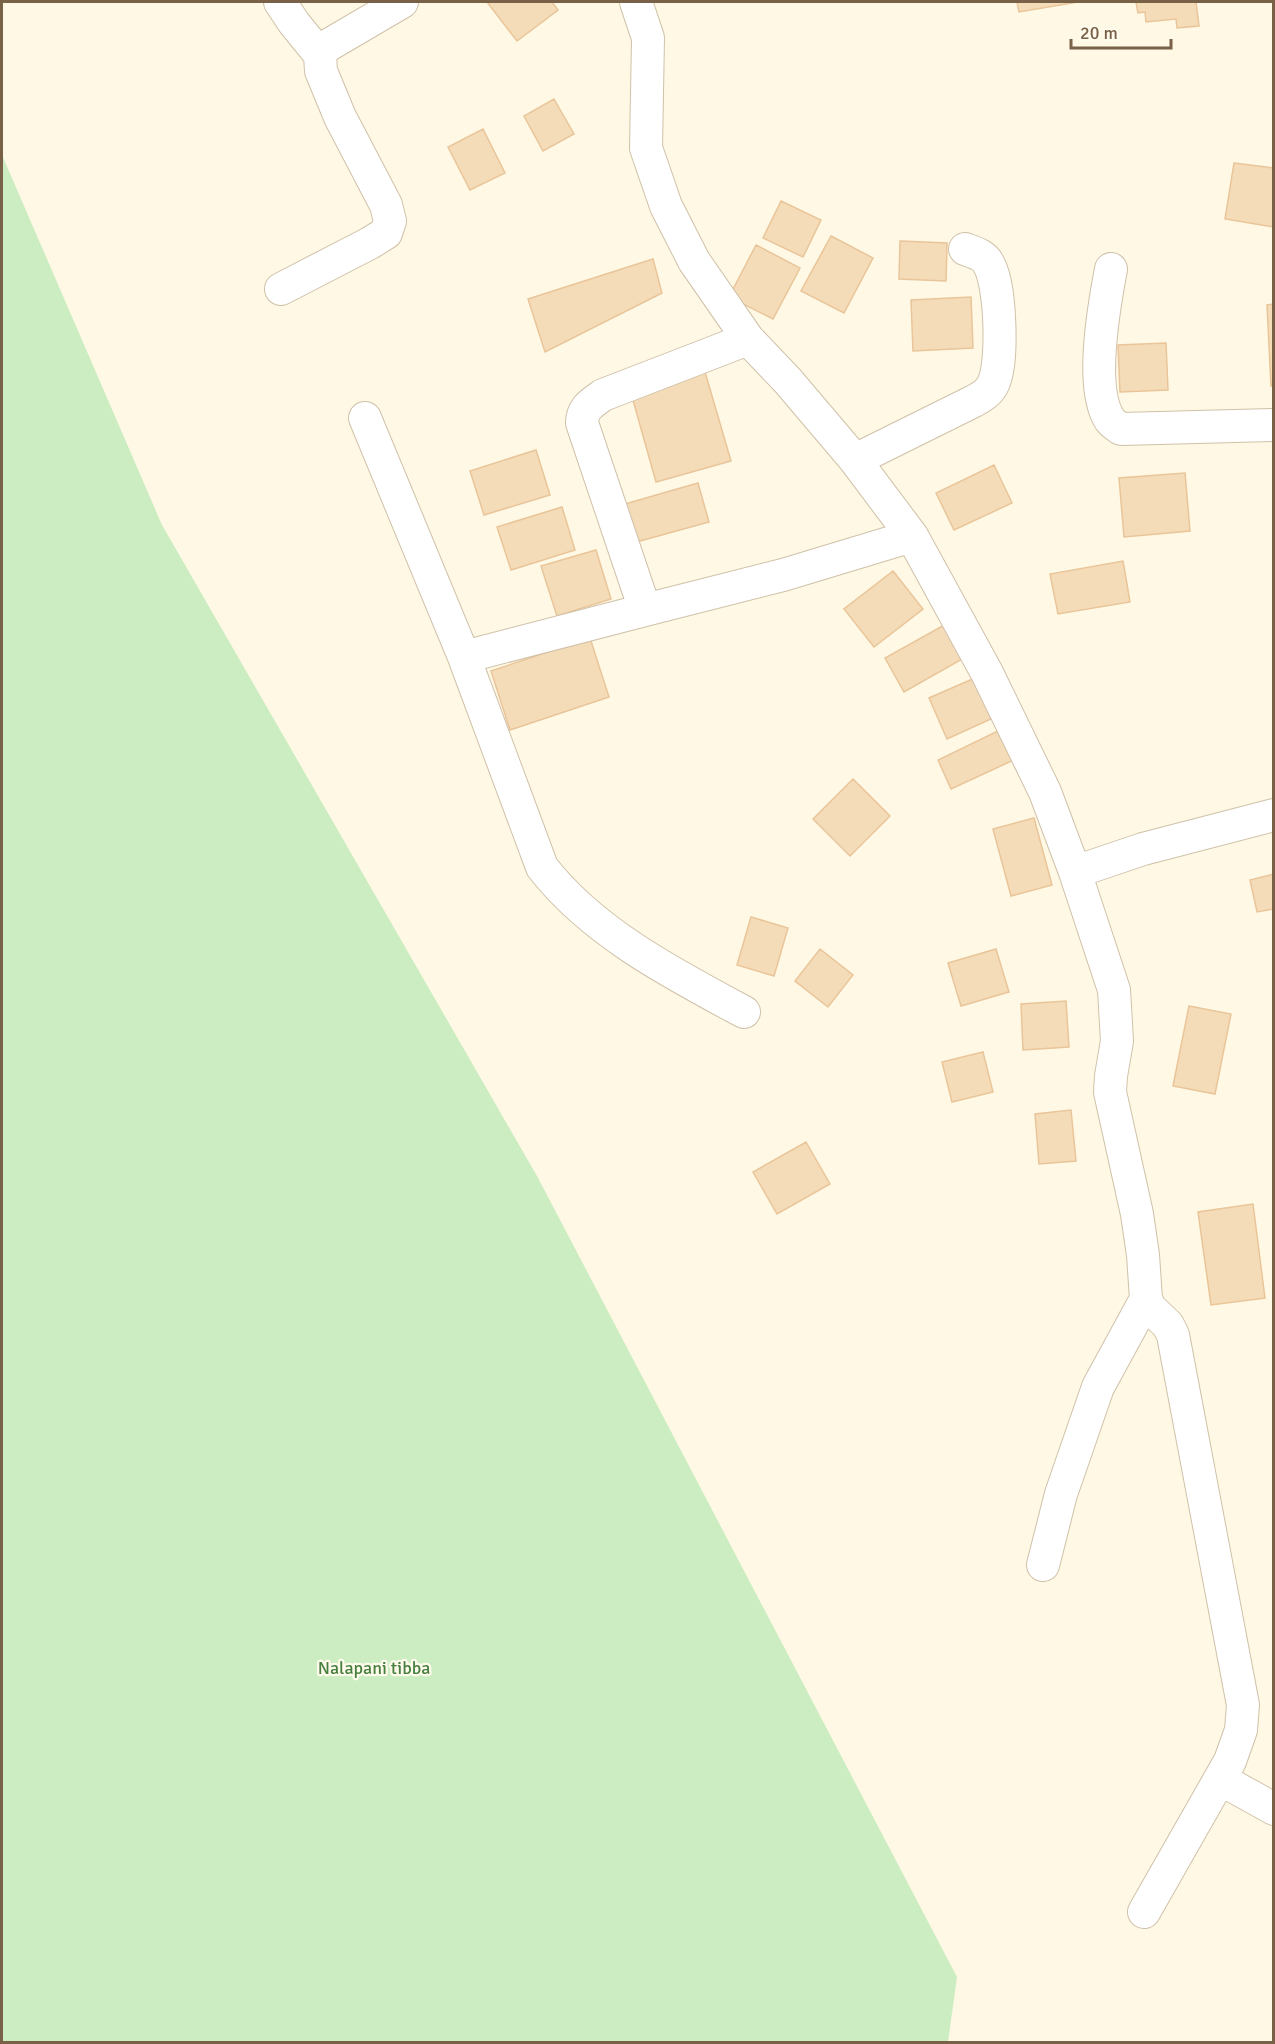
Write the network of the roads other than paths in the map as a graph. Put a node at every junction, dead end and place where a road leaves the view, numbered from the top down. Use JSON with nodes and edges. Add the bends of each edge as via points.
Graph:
{"nodes":[{"id":1,"x":280,"y":2,"type":"edge"},
{"id":2,"x":402,"y":2,"type":"edge"},
{"id":3,"x":636,"y":2,"type":"edge"},
{"id":4,"x":320,"y":55,"type":"junction"},
{"id":5,"x":965,"y":249,"type":"dead end"},
{"id":6,"x":1111,"y":269,"type":"dead end"},
{"id":7,"x":281,"y":289,"type":"dead end"},
{"id":8,"x":748,"y":339,"type":"junction"},
{"id":9,"x":365,"y":418,"type":"dead end"},
{"id":10,"x":1274,"y":425,"type":"edge"},
{"id":11,"x":855,"y":460,"type":"junction"},
{"id":12,"x":912,"y":536,"type":"junction"},
{"id":13,"x":645,"y":610,"type":"junction"},
{"id":14,"x":464,"y":657,"type":"junction"},
{"id":15,"x":1274,"y":815,"type":"edge"},
{"id":16,"x":1075,"y":872,"type":"junction"},
{"id":17,"x":744,"y":1012,"type":"dead end"},
{"id":18,"x":1146,"y":1299,"type":"junction"},
{"id":19,"x":1043,"y":1564,"type":"dead end"},
{"id":20,"x":1220,"y":1779,"type":"junction"},
{"id":21,"x":1274,"y":1809,"type":"edge"},
{"id":22,"x":1144,"y":1912,"type":"dead end"}],
"edges":[{"from":1,"to":4,"type":"street"},
{"from":2,"to":4,"type":"street","via":[[324,48]]},
{"from":3,"to":8,"type":"street","via":[[648,38],[645,129],[651,167],[694,261]]},
{"from":4,"to":7,"type":"street","via":[[321,71],[340,117],[386,205],[390,221],[386,233]]},
{"from":5,"to":11,"type":"street","via":[[981,255],[993,274],[998,298],[999,351],[994,381],[987,394]]},
{"from":6,"to":10,"type":"street","via":[[1101,340],[1101,390],[1111,421],[1121,429]]},
{"from":8,"to":11,"type":"street"},
{"from":8,"to":13,"type":"street","via":[[603,395],[584,411],[582,423]]},
{"from":9,"to":14,"type":"street"},
{"from":11,"to":12,"type":"street"},
{"from":12,"to":13,"type":"street","via":[[783,575]]},
{"from":12,"to":16,"type":"street","via":[[1016,732],[1045,792]]},
{"from":13,"to":14,"type":"street"},
{"from":14,"to":17,"type":"street","via":[[542,867],[559,889],[660,967]]},
{"from":15,"to":16,"type":"street","via":[[1143,849]]},
{"from":16,"to":18,"type":"street","via":[[1114,990],[1117,1041],[1110,1092],[1137,1214]]},
{"from":18,"to":19,"type":"street","via":[[1098,1387],[1061,1494]]},
{"from":18,"to":20,"type":"street","via":[[1173,1335],[1243,1705],[1241,1730]]},
{"from":20,"to":21,"type":"street"},
{"from":20,"to":22,"type":"street"}]}
